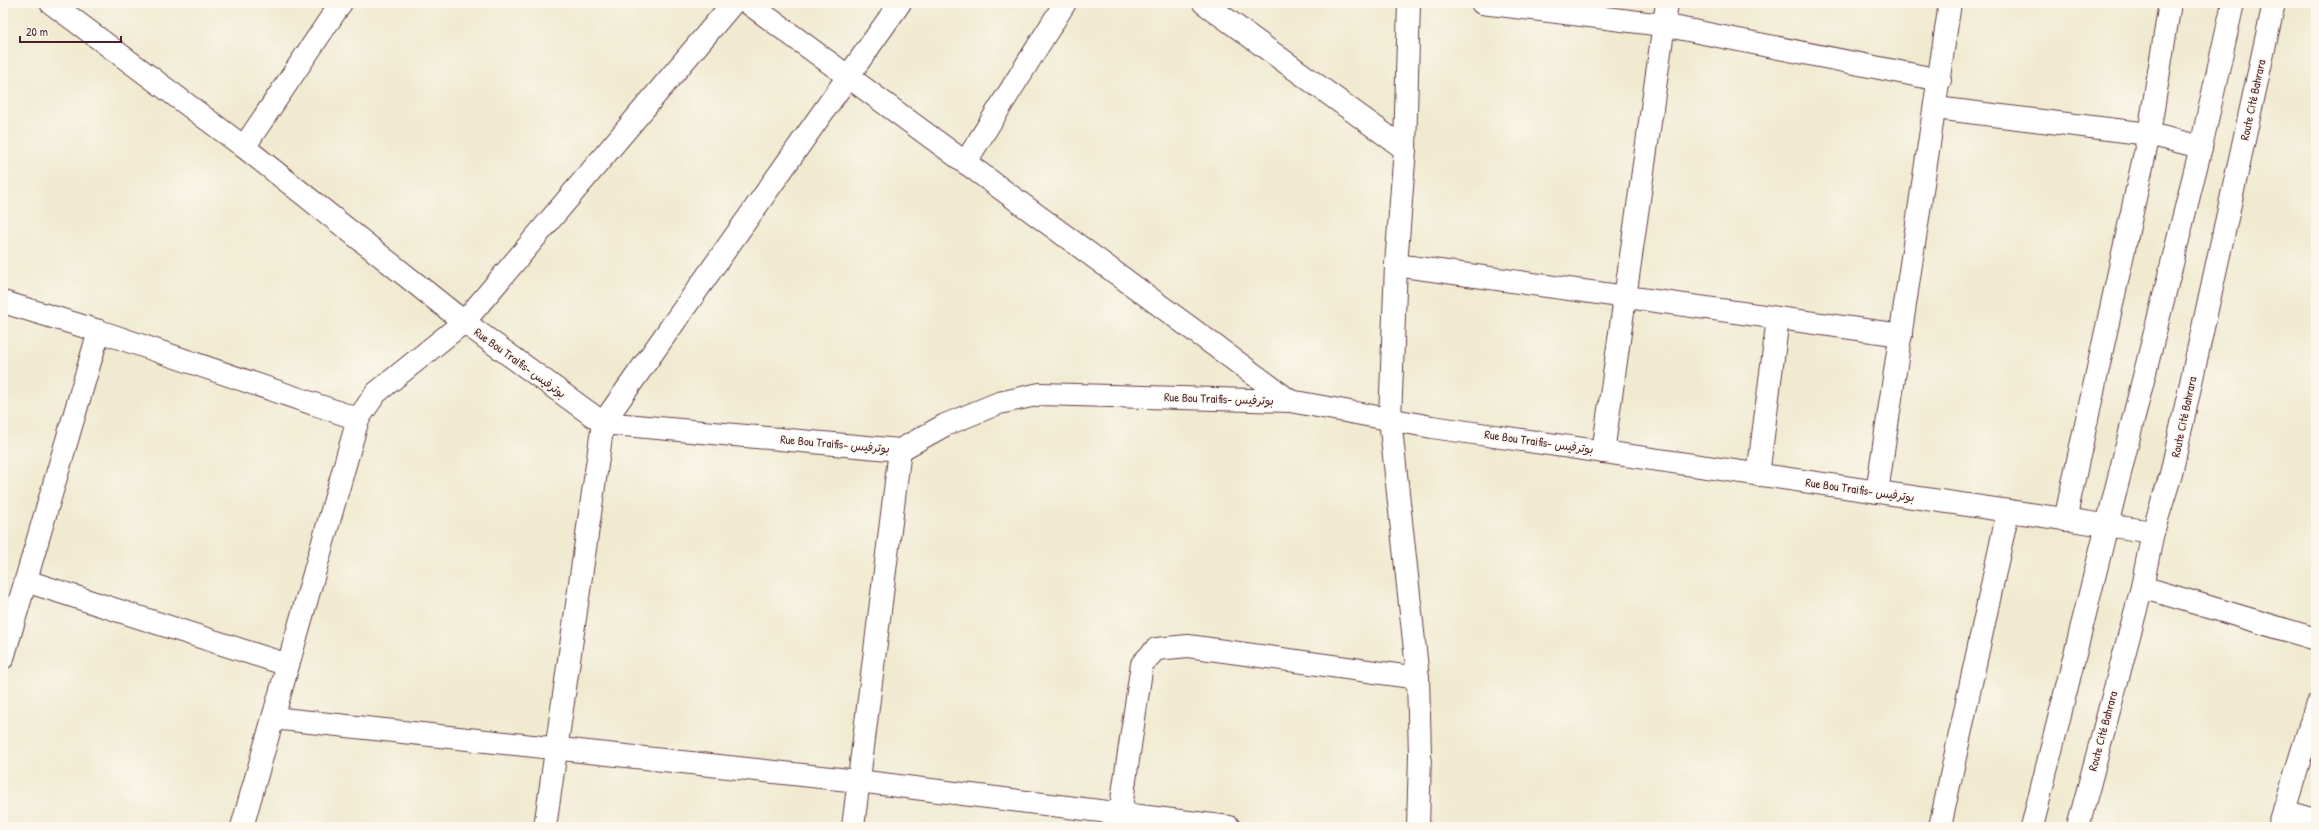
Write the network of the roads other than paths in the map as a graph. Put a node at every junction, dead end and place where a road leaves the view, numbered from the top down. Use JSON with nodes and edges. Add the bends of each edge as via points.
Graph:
{"nodes":[{"id":1,"x":51,"y":3,"type":"edge"},
{"id":2,"x":341,"y":3,"type":"edge"},
{"id":3,"x":733,"y":3,"type":"edge"},
{"id":4,"x":748,"y":3,"type":"edge"},
{"id":5,"x":900,"y":3,"type":"edge"},
{"id":6,"x":1064,"y":3,"type":"edge"},
{"id":7,"x":1204,"y":3,"type":"edge"},
{"id":8,"x":1409,"y":3,"type":"edge"},
{"id":9,"x":1482,"y":3,"type":"edge"},
{"id":10,"x":1667,"y":3,"type":"edge"},
{"id":11,"x":1950,"y":3,"type":"edge"},
{"id":12,"x":2170,"y":3,"type":"edge"},
{"id":13,"x":2233,"y":3,"type":"edge"},
{"id":14,"x":2274,"y":3,"type":"edge"},
{"id":15,"x":1663,"y":25,"type":"junction"},
{"id":16,"x":846,"y":77,"type":"junction"},
{"id":17,"x":1940,"y":80,"type":"junction"},
{"id":18,"x":1936,"y":108,"type":"junction"},
{"id":19,"x":2149,"y":134,"type":"junction"},
{"id":20,"x":244,"y":147,"type":"junction"},
{"id":21,"x":2201,"y":147,"type":"junction"},
{"id":22,"x":1405,"y":149,"type":"junction"},
{"id":23,"x":965,"y":163,"type":"junction"},
{"id":24,"x":1396,"y":265,"type":"junction"},
{"id":25,"x":1627,"y":297,"type":"junction"},
{"id":26,"x":3,"y":302,"type":"edge"},
{"id":27,"x":1778,"y":318,"type":"junction"},
{"id":28,"x":464,"y":322,"type":"junction"},
{"id":29,"x":99,"y":331,"type":"junction"},
{"id":30,"x":1901,"y":335,"type":"junction"},
{"id":31,"x":1290,"y":401,"type":"junction"},
{"id":32,"x":358,"y":419,"type":"junction"},
{"id":33,"x":1390,"y":419,"type":"junction"},
{"id":34,"x":603,"y":423,"type":"junction"},
{"id":35,"x":900,"y":450,"type":"junction"},
{"id":36,"x":1603,"y":452,"type":"junction"},
{"id":37,"x":1758,"y":475,"type":"junction"},
{"id":38,"x":1877,"y":492,"type":"junction"},
{"id":39,"x":2008,"y":511,"type":"junction"},
{"id":40,"x":2065,"y":520,"type":"junction"},
{"id":41,"x":2108,"y":526,"type":"junction"},
{"id":42,"x":2154,"y":532,"type":"junction"},
{"id":43,"x":26,"y":581,"type":"junction"},
{"id":44,"x":2142,"y":587,"type":"junction"},
{"id":45,"x":2316,"y":639,"type":"edge"},
{"id":46,"x":3,"y":658,"type":"edge"},
{"id":47,"x":288,"y":664,"type":"junction"},
{"id":48,"x":1418,"y":678,"type":"junction"},
{"id":49,"x":2316,"y":706,"type":"edge"},
{"id":50,"x":273,"y":718,"type":"junction"},
{"id":51,"x":556,"y":748,"type":"junction"},
{"id":52,"x":858,"y":781,"type":"junction"},
{"id":53,"x":1120,"y":814,"type":"junction"},
{"id":54,"x":2282,"y":819,"type":"edge"},
{"id":55,"x":2316,"y":820,"type":"edge"},
{"id":56,"x":1179,"y":824,"type":"edge"},
{"id":57,"x":242,"y":827,"type":"edge"},
{"id":58,"x":545,"y":827,"type":"edge"},
{"id":59,"x":853,"y":827,"type":"edge"},
{"id":60,"x":1229,"y":827,"type":"edge"},
{"id":61,"x":1418,"y":827,"type":"edge"},
{"id":62,"x":1940,"y":827,"type":"edge"},
{"id":63,"x":2032,"y":827,"type":"edge"},
{"id":64,"x":2078,"y":827,"type":"edge"}],
"edges":[{"from":1,"to":20,"type":"street"},
{"from":2,"to":20,"type":"street"},
{"from":3,"to":28,"type":"street"},
{"from":4,"to":16,"type":"street"},
{"from":5,"to":16,"type":"street"},
{"from":6,"to":23,"type":"street"},
{"from":7,"to":22,"type":"street"},
{"from":8,"to":22,"type":"street"},
{"from":9,"to":15,"type":"street"},
{"from":10,"to":15,"type":"street"},
{"from":11,"to":17,"type":"street"},
{"from":12,"to":19,"type":"street"},
{"from":13,"to":21,"type":"street"},
{"from":14,"to":42,"type":"street","name":"Route Cité Bahrara","via":[[2171,474]]},
{"from":15,"to":17,"type":"street"},
{"from":15,"to":25,"type":"street"},
{"from":16,"to":23,"type":"street"},
{"from":16,"to":34,"type":"street"},
{"from":17,"to":18,"type":"street"},
{"from":18,"to":19,"type":"street"},
{"from":18,"to":30,"type":"street"},
{"from":19,"to":21,"type":"street"},
{"from":19,"to":40,"type":"street"},
{"from":20,"to":28,"type":"street"},
{"from":21,"to":41,"type":"street"},
{"from":22,"to":24,"type":"street"},
{"from":23,"to":31,"type":"street"},
{"from":24,"to":25,"type":"street"},
{"from":24,"to":33,"type":"street"},
{"from":25,"to":27,"type":"street"},
{"from":25,"to":36,"type":"street"},
{"from":26,"to":29,"type":"street"},
{"from":27,"to":30,"type":"street"},
{"from":27,"to":37,"type":"street"},
{"from":28,"to":32,"type":"street","name":"Rue Bou Traifis- بوترفيس","via":[[376,393]]},
{"from":28,"to":34,"type":"street","name":"Rue Bou Traifis- بوترفيس"},
{"from":29,"to":32,"type":"street"},
{"from":29,"to":43,"type":"street"},
{"from":30,"to":38,"type":"street"},
{"from":31,"to":33,"type":"street","name":"Rue Bou Traifis- بوترفيس"},
{"from":31,"to":35,"type":"street","name":"Rue Bou Traifis- بوترفيس","via":[[1040,394],[998,403],[952,422]]},
{"from":32,"to":47,"type":"street","name":"Rue Bou Traifis- بوترفيس"},
{"from":33,"to":36,"type":"street","name":"Rue Bou Traifis- بوترفيس"},
{"from":33,"to":48,"type":"street"},
{"from":34,"to":35,"type":"street","name":"Rue Bou Traifis- بوترفيس"},
{"from":34,"to":51,"type":"street"},
{"from":35,"to":52,"type":"street"},
{"from":36,"to":37,"type":"street","name":"Rue Bou Traifis- بوترفيس"},
{"from":37,"to":38,"type":"street","name":"Rue Bou Traifis- بوترفيس"},
{"from":38,"to":39,"type":"street","name":"Rue Bou Traifis- بوترفيس"},
{"from":39,"to":40,"type":"street","name":"Rue Bou Traifis- بوترفيس"},
{"from":39,"to":62,"type":"street"},
{"from":40,"to":41,"type":"street","name":"Rue Bou Traifis- بوترفيس"},
{"from":41,"to":42,"type":"street","name":"Rue Bou Traifis- بوترفيس"},
{"from":41,"to":63,"type":"street"},
{"from":42,"to":44,"type":"street","name":"Route Cité Bahrara"},
{"from":43,"to":46,"type":"street"},
{"from":43,"to":47,"type":"street"},
{"from":44,"to":45,"type":"street"},
{"from":44,"to":64,"type":"street","name":"Route Cité Bahrara"},
{"from":47,"to":50,"type":"street","name":"Rue Bou Traifis- بوترفيس"},
{"from":48,"to":53,"type":"street","via":[[1188,646],[1156,649],[1142,664]]},
{"from":48,"to":61,"type":"street"},
{"from":49,"to":54,"type":"street"},
{"from":50,"to":51,"type":"street"},
{"from":50,"to":57,"type":"street","name":"Rue Bou Traifis- بوترفيس"},
{"from":51,"to":52,"type":"street"},
{"from":51,"to":58,"type":"street"},
{"from":52,"to":53,"type":"street"},
{"from":52,"to":59,"type":"street"},
{"from":53,"to":56,"type":"street"},
{"from":54,"to":55,"type":"street"},
{"from":56,"to":60,"type":"street"}]}
